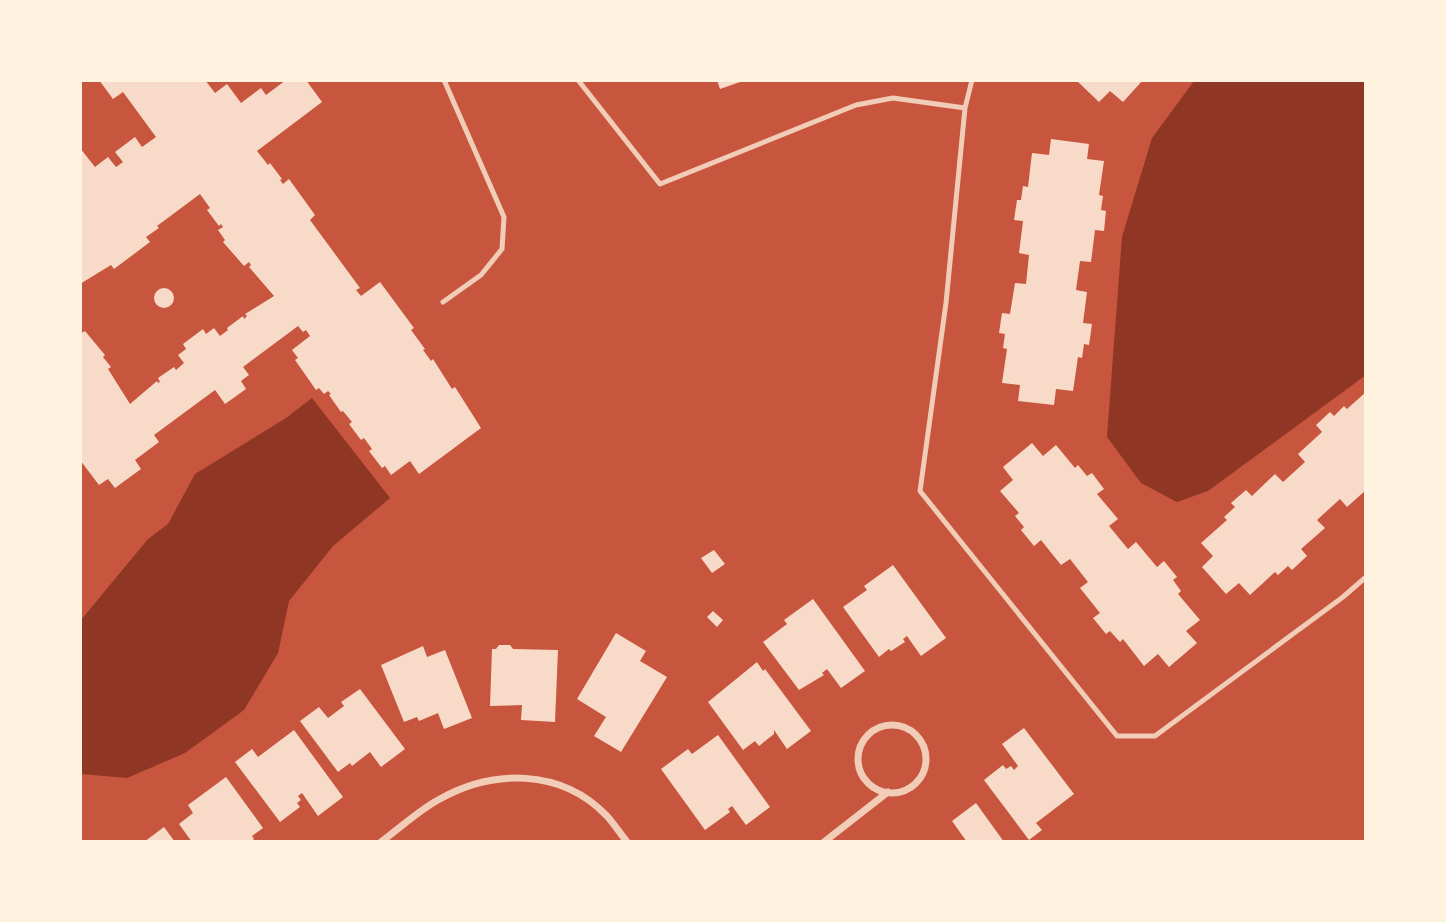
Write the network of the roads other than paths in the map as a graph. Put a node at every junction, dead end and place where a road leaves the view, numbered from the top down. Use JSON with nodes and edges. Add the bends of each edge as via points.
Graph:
{"nodes":[{"id":1,"x":444,"y":80,"type":"edge"},
{"id":2,"x":578,"y":80,"type":"edge"},
{"id":3,"x":972,"y":80,"type":"edge"},
{"id":4,"x":965,"y":108,"type":"junction"},
{"id":5,"x":443,"y":302,"type":"dead end"},
{"id":6,"x":1366,"y":577,"type":"edge"},
{"id":7,"x":888,"y":792,"type":"junction"},
{"id":8,"x":381,"y":842,"type":"edge"},
{"id":9,"x":627,"y":842,"type":"edge"},
{"id":10,"x":824,"y":842,"type":"edge"}],
"edges":[{"from":1,"to":5,"type":"lane","via":[[504,217],[502,249],[481,275]]},
{"from":2,"to":4,"type":"lane","via":[[660,184],[856,105],[893,98]]},
{"from":3,"to":4,"type":"lane"},
{"from":4,"to":6,"type":"lane","via":[[946,303],[919,491],[1117,736],[1155,736]]},
{"from":7,"to":7,"type":"street","via":[[865,780],[858,760],[859,749],[872,731],[892,724],[921,740],[926,762],[916,783],[907,790]]},
{"from":7,"to":10,"type":"street"},
{"from":8,"to":9,"type":"street","via":[[459,788],[523,776],[583,796],[607,816]]}]}
